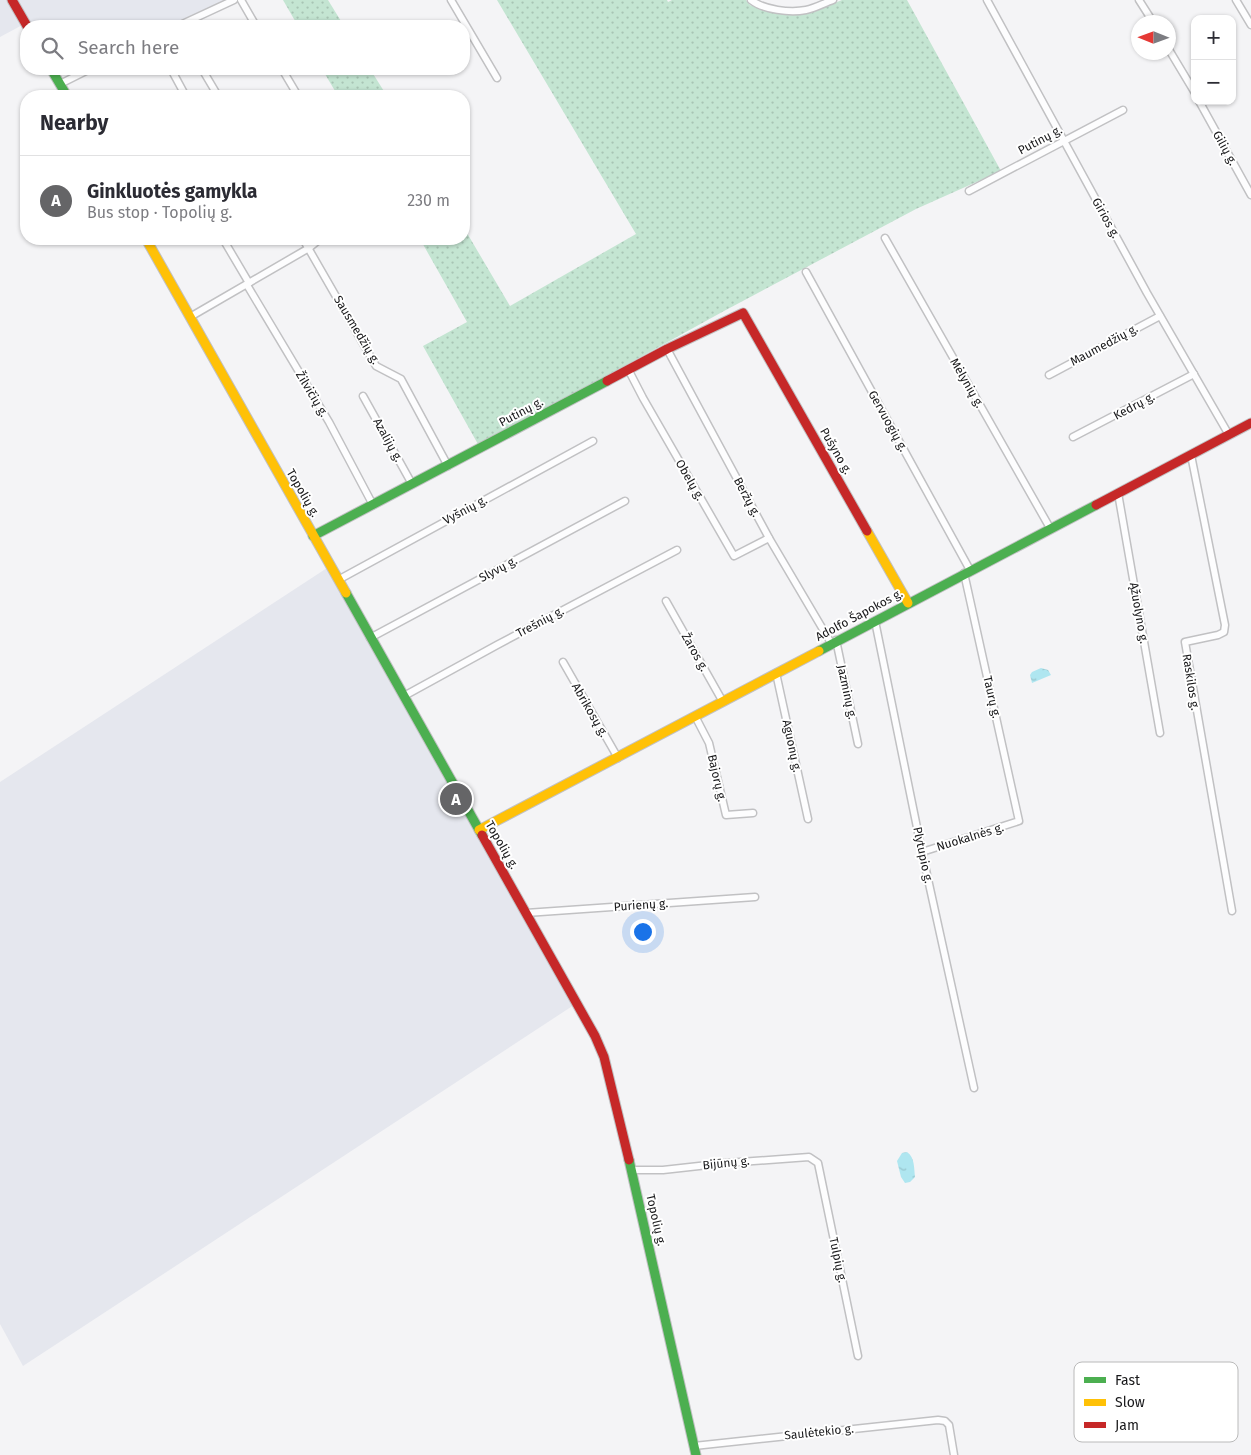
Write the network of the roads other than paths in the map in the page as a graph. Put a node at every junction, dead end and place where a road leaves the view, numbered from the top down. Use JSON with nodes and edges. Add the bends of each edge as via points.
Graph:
{"nodes":[{"id":1,"x":12,"y":0,"type":"edge"},
{"id":2,"x":234,"y":0,"type":"edge"},
{"id":3,"x":241,"y":0,"type":"edge"},
{"id":4,"x":451,"y":0,"type":"edge"},
{"id":5,"x":770,"y":0,"type":"edge"},
{"id":6,"x":833,"y":0,"type":"edge"},
{"id":7,"x":987,"y":0,"type":"edge"},
{"id":8,"x":1139,"y":0,"type":"edge"},
{"id":9,"x":1236,"y":0,"type":"edge"},
{"id":10,"x":752,"y":1,"type":"edge"},
{"id":11,"x":763,"y":6,"type":"junction"},
{"id":12,"x":1149,"y":15,"type":"edge"},
{"id":13,"x":24,"y":20,"type":"edge"},
{"id":14,"x":191,"y":20,"type":"edge"},
{"id":15,"x":253,"y":20,"type":"edge"},
{"id":16,"x":463,"y":20,"type":"edge"},
{"id":17,"x":1251,"y":25,"type":"edge"},
{"id":18,"x":470,"y":32,"type":"edge"},
{"id":19,"x":1175,"y":60,"type":"edge"},
{"id":20,"x":55,"y":75,"type":"edge"},
{"id":21,"x":78,"y":75,"type":"edge"},
{"id":22,"x":174,"y":75,"type":"edge"},
{"id":23,"x":206,"y":75,"type":"edge"},
{"id":24,"x":286,"y":75,"type":"edge"},
{"id":25,"x":498,"y":78,"type":"dead end"},
{"id":26,"x":60,"y":84,"type":"junction"},
{"id":27,"x":1191,"y":86,"type":"edge"},
{"id":28,"x":64,"y":90,"type":"edge"},
{"id":29,"x":182,"y":90,"type":"edge"},
{"id":30,"x":214,"y":90,"type":"edge"},
{"id":31,"x":294,"y":90,"type":"edge"},
{"id":32,"x":1201,"y":105,"type":"edge"},
{"id":33,"x":1123,"y":110,"type":"dead end"},
{"id":34,"x":1063,"y":142,"type":"junction"},
{"id":35,"x":969,"y":191,"type":"dead end"},
{"id":36,"x":1251,"y":195,"type":"edge"},
{"id":37,"x":884,"y":238,"type":"dead end"},
{"id":38,"x":149,"y":245,"type":"edge"},
{"id":39,"x":226,"y":245,"type":"edge"},
{"id":40,"x":307,"y":245,"type":"edge"},
{"id":41,"x":313,"y":245,"type":"edge"},
{"id":42,"x":309,"y":248,"type":"junction"},
{"id":43,"x":806,"y":272,"type":"dead end"},
{"id":44,"x":248,"y":284,"type":"junction"},
{"id":45,"x":743,"y":313,"type":"joint"},
{"id":46,"x":1160,"y":316,"type":"junction"},
{"id":47,"x":190,"y":317,"type":"junction"},
{"id":48,"x":667,"y":349,"type":"junction"},
{"id":49,"x":628,"y":369,"type":"junction"},
{"id":50,"x":1194,"y":374,"type":"junction"},
{"id":51,"x":1049,"y":375,"type":"dead end"},
{"id":52,"x":364,"y":396,"type":"dead end"},
{"id":53,"x":1251,"y":423,"type":"edge"},
{"id":54,"x":1229,"y":435,"type":"junction"},
{"id":55,"x":1073,"y":437,"type":"dead end"},
{"id":56,"x":593,"y":442,"type":"dead end"},
{"id":57,"x":1191,"y":455,"type":"junction"},
{"id":58,"x":448,"y":466,"type":"junction"},
{"id":59,"x":412,"y":484,"type":"junction"},
{"id":60,"x":1118,"y":493,"type":"junction"},
{"id":61,"x":625,"y":501,"type":"dead end"},
{"id":62,"x":374,"y":504,"type":"junction"},
{"id":63,"x":1050,"y":528,"type":"junction"},
{"id":64,"x":313,"y":536,"type":"junction"},
{"id":65,"x":769,"y":538,"type":"junction"},
{"id":66,"x":677,"y":550,"type":"dead end"},
{"id":67,"x":967,"y":572,"type":"junction"},
{"id":68,"x":338,"y":580,"type":"junction"},
{"id":69,"x":666,"y":600,"type":"dead end"},
{"id":70,"x":908,"y":603,"type":"junction"},
{"id":71,"x":875,"y":621,"type":"junction"},
{"id":72,"x":370,"y":638,"type":"junction"},
{"id":73,"x":834,"y":642,"type":"junction"},
{"id":74,"x":563,"y":662,"type":"dead end"},
{"id":75,"x":776,"y":673,"type":"junction"},
{"id":76,"x":404,"y":696,"type":"junction"},
{"id":77,"x":723,"y":702,"type":"junction"},
{"id":78,"x":695,"y":716,"type":"junction"},
{"id":79,"x":1160,"y":733,"type":"dead end"},
{"id":80,"x":858,"y":744,"type":"dead end"},
{"id":81,"x":618,"y":758,"type":"junction"},
{"id":82,"x":753,"y":813,"type":"dead end"},
{"id":83,"x":808,"y":819,"type":"dead end"},
{"id":84,"x":1019,"y":821,"type":"joint"},
{"id":85,"x":479,"y":830,"type":"junction"},
{"id":86,"x":922,"y":852,"type":"junction"},
{"id":87,"x":755,"y":897,"type":"dead end"},
{"id":88,"x":1232,"y":911,"type":"dead end"},
{"id":89,"x":526,"y":913,"type":"junction"},
{"id":90,"x":974,"y":1088,"type":"dead end"},
{"id":91,"x":818,"y":1163,"type":"joint"},
{"id":92,"x":632,"y":1170,"type":"junction"},
{"id":93,"x":858,"y":1356,"type":"dead end"},
{"id":94,"x":695,"y":1450,"type":"edge"},
{"id":95,"x":954,"y":1455,"type":"edge"}],
"edges":[{"from":1,"to":13,"type":"street"},
{"from":2,"to":14,"type":"street"},
{"from":3,"to":15,"type":"street"},
{"from":4,"to":16,"type":"street"},
{"from":5,"to":11,"type":"street"},
{"from":6,"to":11,"type":"street","via":[[796,11]]},
{"from":7,"to":34,"type":"street","name":"Girios g."},
{"from":8,"to":12,"type":"street"},
{"from":9,"to":17,"type":"street"},
{"from":10,"to":11,"type":"street"},
{"from":18,"to":25,"type":"street"},
{"from":19,"to":27,"type":"street"},
{"from":20,"to":26,"type":"street"},
{"from":21,"to":26,"type":"street"},
{"from":22,"to":29,"type":"street"},
{"from":23,"to":30,"type":"street"},
{"from":24,"to":31,"type":"street"},
{"from":26,"to":28,"type":"street"},
{"from":32,"to":36,"type":"street","name":"Gilių g."},
{"from":33,"to":34,"type":"street","name":"Putinų g."},
{"from":34,"to":35,"type":"street","name":"Putinų g."},
{"from":34,"to":46,"type":"street","name":"Girios g."},
{"from":37,"to":63,"type":"street","name":"Mėlynių g."},
{"from":38,"to":47,"type":"street","name":"Topolių g."},
{"from":39,"to":44,"type":"street","name":"Žilvičių g."},
{"from":40,"to":42,"type":"street","name":"Sausmedžių g."},
{"from":41,"to":42,"type":"street"},
{"from":42,"to":44,"type":"street"},
{"from":42,"to":58,"type":"street","name":"Sausmedžių g.","via":[[376,366],[401,379]]},
{"from":43,"to":67,"type":"street","name":"Gervuogių g."},
{"from":44,"to":47,"type":"street"},
{"from":44,"to":62,"type":"street","name":"Žilvičių g."},
{"from":45,"to":48,"type":"street","name":"Putinų g."},
{"from":45,"to":70,"type":"street","name":"Pušyno g."},
{"from":46,"to":50,"type":"street","name":"Girios g."},
{"from":46,"to":51,"type":"street","name":"Maumedžių g."},
{"from":47,"to":64,"type":"street","name":"Topolių g."},
{"from":48,"to":49,"type":"street","name":"Putinų g."},
{"from":48,"to":65,"type":"street","name":"Beržų g."},
{"from":49,"to":58,"type":"street","name":"Putinų g."},
{"from":49,"to":65,"type":"street","name":"Obelų g.","via":[[734,556]]},
{"from":50,"to":54,"type":"street","name":"Girios g."},
{"from":50,"to":55,"type":"street","name":"Kedrų g."},
{"from":52,"to":59,"type":"street","name":"Azalijų g."},
{"from":53,"to":54,"type":"street","name":"Adolfo Šapokos g."},
{"from":54,"to":57,"type":"street","name":"Adolfo Šapokos g."},
{"from":56,"to":68,"type":"street","name":"Vyšnių g."},
{"from":57,"to":60,"type":"street","name":"Adolfo Šapokos g."},
{"from":57,"to":88,"type":"street","name":"Raskilos g.","via":[[1225,625],[1224,632],[1218,635],[1185,642]]},
{"from":58,"to":59,"type":"street","name":"Putinų g."},
{"from":59,"to":62,"type":"street","name":"Putinų g."},
{"from":60,"to":63,"type":"street","name":"Adolfo Šapokos g."},
{"from":60,"to":79,"type":"street","name":"Ąžuolyno g."},
{"from":61,"to":72,"type":"street","name":"Slyvų g."},
{"from":62,"to":64,"type":"street","name":"Putinų g."},
{"from":63,"to":67,"type":"street","name":"Adolfo Šapokos g."},
{"from":64,"to":68,"type":"street","name":"Topolių g."},
{"from":65,"to":73,"type":"street","name":"Beržų g."},
{"from":66,"to":76,"type":"street","name":"Trešnių g."},
{"from":67,"to":70,"type":"street","name":"Adolfo Šapokos g."},
{"from":67,"to":84,"type":"street","name":"Taurų g."},
{"from":68,"to":72,"type":"street","name":"Topolių g."},
{"from":69,"to":77,"type":"street","name":"Žaros g."},
{"from":70,"to":71,"type":"street","name":"Adolfo Šapokos g."},
{"from":71,"to":73,"type":"street","name":"Adolfo Šapokos g."},
{"from":71,"to":86,"type":"street","name":"Plytupio g."},
{"from":72,"to":76,"type":"street","name":"Topolių g."},
{"from":73,"to":75,"type":"street","name":"Adolfo Šapokos g."},
{"from":73,"to":80,"type":"street","name":"Jazminų g."},
{"from":74,"to":81,"type":"street","name":"Abrikosų g."},
{"from":75,"to":77,"type":"street","name":"Adolfo Šapokos g."},
{"from":75,"to":83,"type":"street","name":"Aguonų g."},
{"from":76,"to":85,"type":"street","name":"Topolių g."},
{"from":77,"to":78,"type":"street","name":"Adolfo Šapokos g."},
{"from":78,"to":81,"type":"street","name":"Adolfo Šapokos g."},
{"from":78,"to":82,"type":"street","name":"Bajorų g.","via":[[709,744],[726,815]]},
{"from":81,"to":85,"type":"street","name":"Adolfo Šapokos g."},
{"from":84,"to":86,"type":"street","name":"Nuokalnės g."},
{"from":85,"to":89,"type":"street","name":"Topolių g."},
{"from":86,"to":90,"type":"street","name":"Plytupio g."},
{"from":87,"to":89,"type":"street","name":"Purienų g."},
{"from":89,"to":92,"type":"street","name":"Topolių g.","via":[[604,1057]]},
{"from":91,"to":92,"type":"street","name":"Bijūnų g.","via":[[810,1156],[664,1170]]},
{"from":91,"to":93,"type":"street","name":"Tulpių g."},
{"from":92,"to":94,"type":"street","name":"Topolių g."},
{"from":94,"to":95,"type":"street","name":"Saulėtekio g.","via":[[938,1420],[950,1425]]}]}
